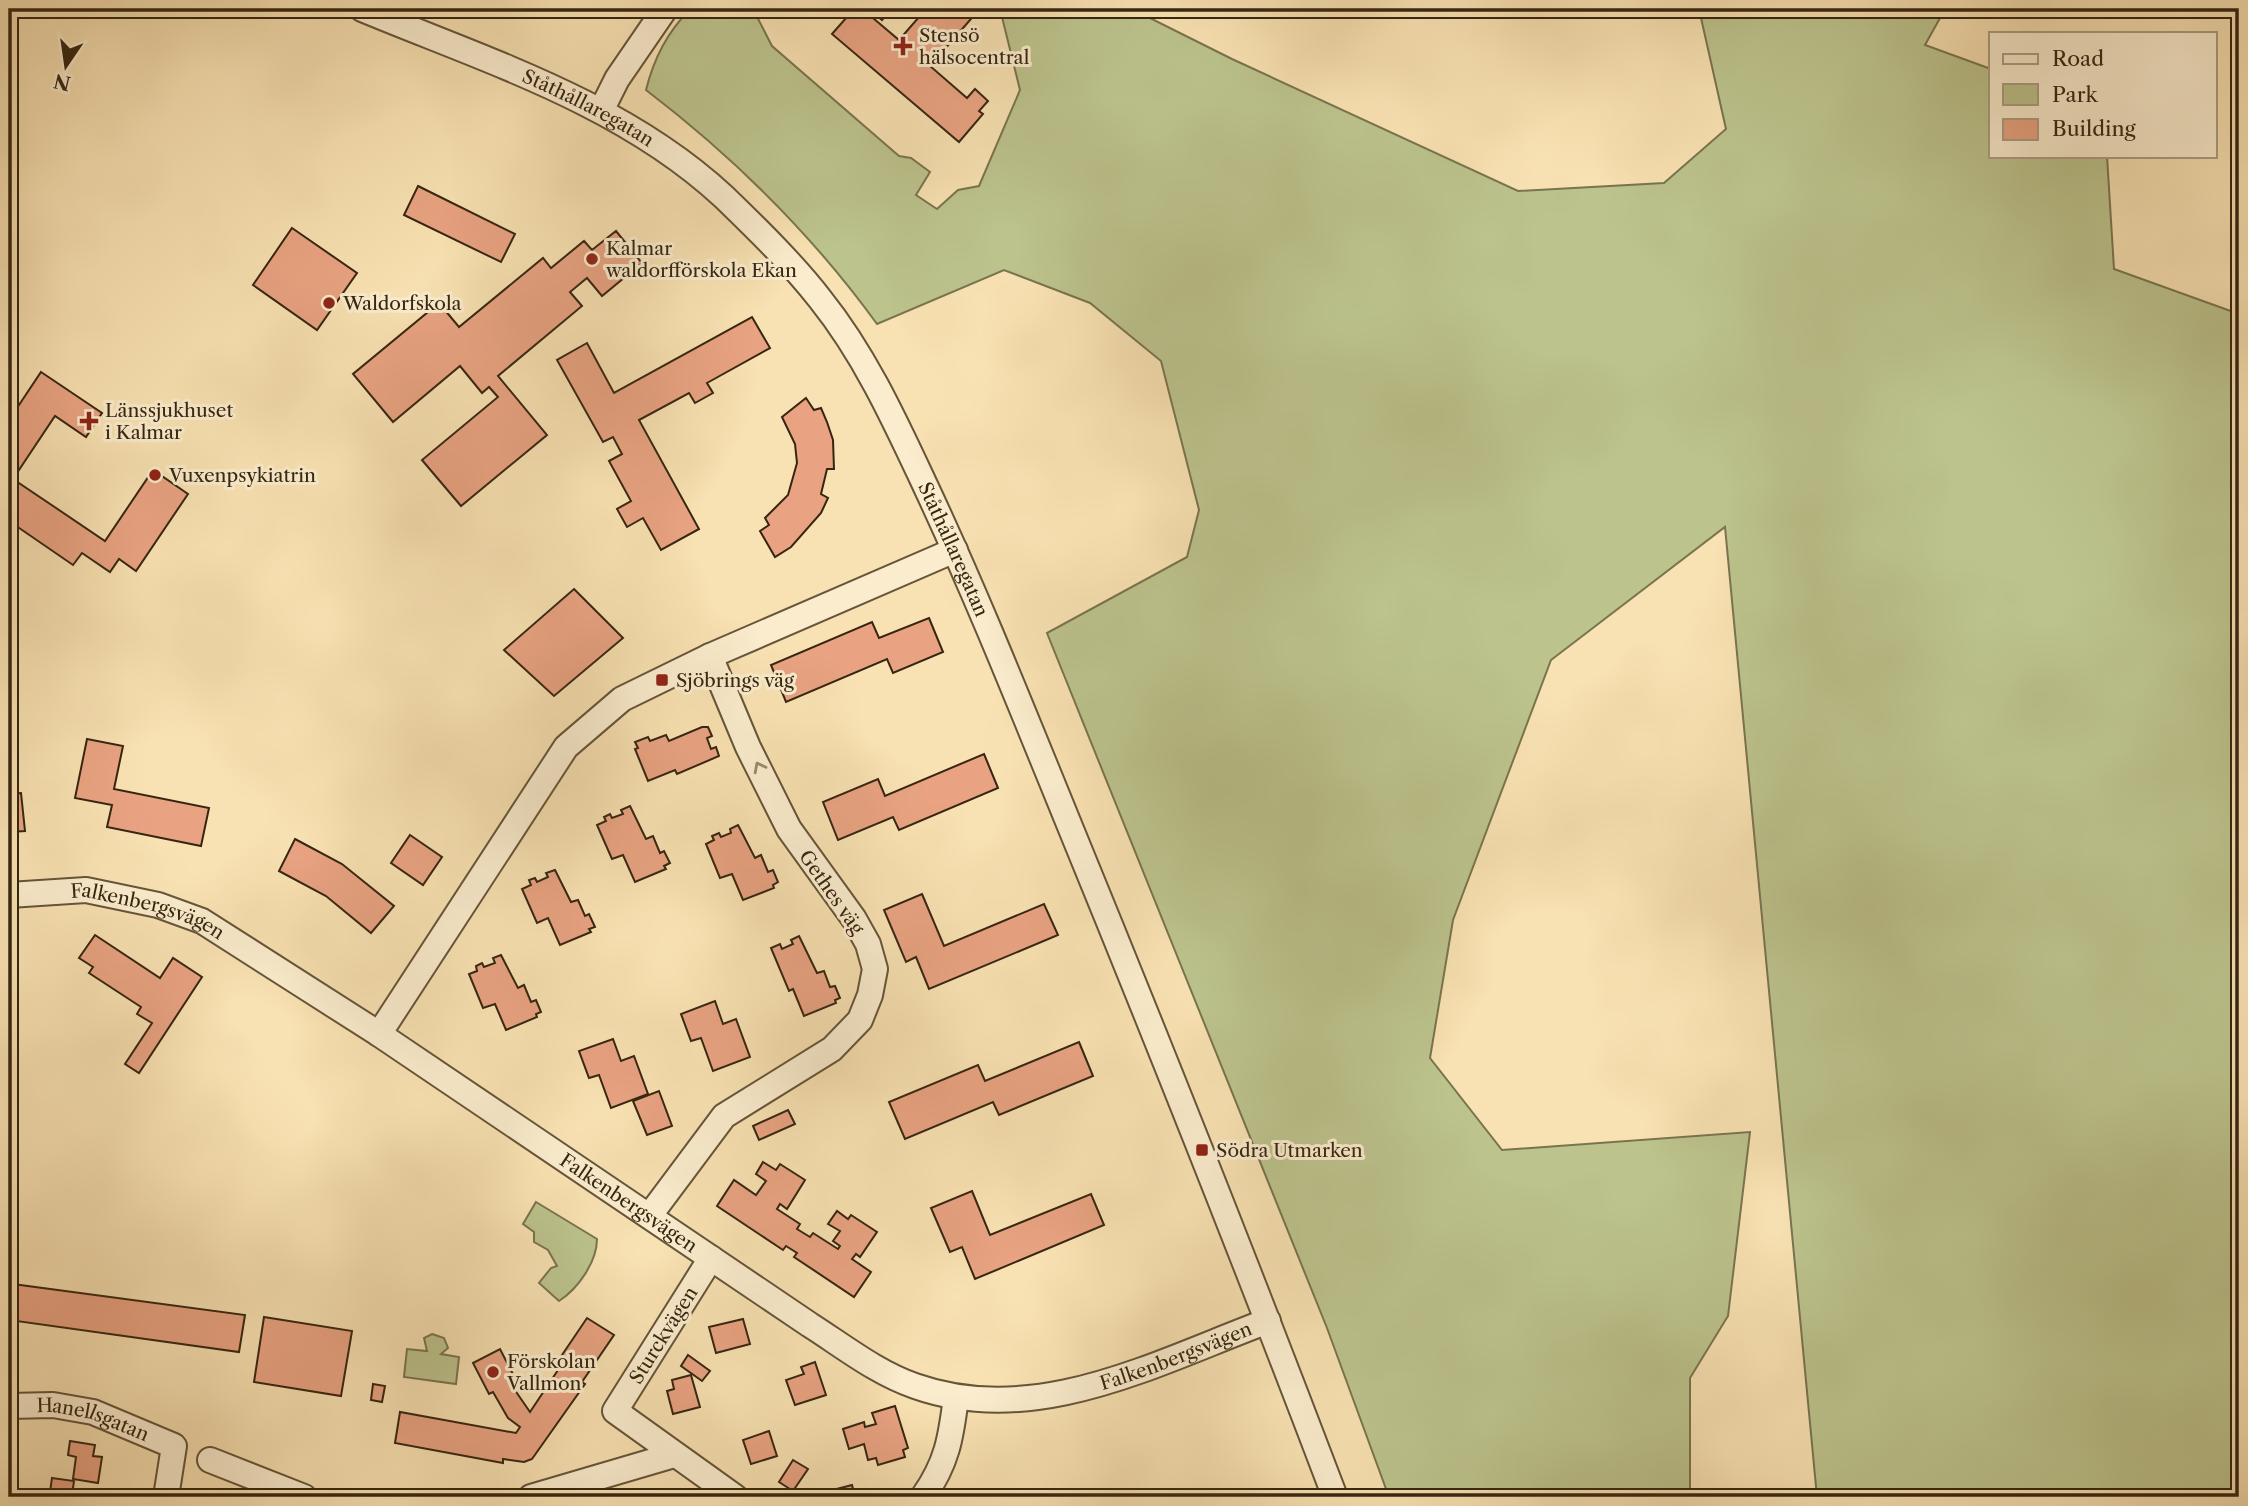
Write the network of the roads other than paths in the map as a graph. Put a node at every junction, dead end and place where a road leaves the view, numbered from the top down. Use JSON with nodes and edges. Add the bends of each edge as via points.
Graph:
{"nodes":[{"id":1,"x":362,"y":9,"type":"edge"},
{"id":2,"x":665,"y":9,"type":"edge"},
{"id":3,"x":601,"y":111,"type":"junction"},
{"id":4,"x":955,"y":550,"type":"junction"},
{"id":5,"x":710,"y":656,"type":"junction"},
{"id":6,"x":9,"y":895,"type":"edge"},
{"id":7,"x":379,"y":1034,"type":"junction"},
{"id":8,"x":650,"y":1215,"type":"junction"},
{"id":9,"x":711,"y":1258,"type":"junction"},
{"id":10,"x":1268,"y":1321,"type":"junction"},
{"id":11,"x":956,"y":1397,"type":"junction"},
{"id":12,"x":9,"y":1406,"type":"edge"},
{"id":13,"x":674,"y":1455,"type":"junction"},
{"id":14,"x":210,"y":1460,"type":"dead end"},
{"id":15,"x":166,"y":1497,"type":"edge"},
{"id":16,"x":304,"y":1497,"type":"edge"},
{"id":17,"x":531,"y":1497,"type":"edge"},
{"id":18,"x":735,"y":1497,"type":"edge"},
{"id":19,"x":923,"y":1497,"type":"edge"},
{"id":20,"x":1335,"y":1497,"type":"edge"}],
"edges":[{"from":1,"to":3,"type":"street","name":"Ståthållaregatan"},
{"from":2,"to":3,"type":"street"},
{"from":3,"to":4,"type":"street","name":"Ståthållaregatan","via":[[658,144],[722,196],[820,299],[873,378]]},
{"from":4,"to":5,"type":"street"},
{"from":4,"to":10,"type":"street","name":"Ståthållaregatan"},
{"from":5,"to":7,"type":"street","via":[[622,699],[566,747]]},
{"from":8,"to":5,"type":"street","name":"Gethes väg","one_way":true,"via":[[724,1116],[832,1049],[860,1020],[874,969],[868,944],[853,919],[789,829]]},
{"from":6,"to":7,"type":"street","name":"Falkenbergsvägen","via":[[86,890],[158,905],[202,921]]},
{"from":7,"to":8,"type":"street","name":"Falkenbergsvägen"},
{"from":8,"to":9,"type":"street","name":"Falkenbergsvägen"},
{"from":9,"to":11,"type":"street","name":"Falkenbergsvägen","via":[[872,1365],[915,1386]]},
{"from":9,"to":13,"type":"street","name":"Sturckvägen","via":[[615,1411]]},
{"from":10,"to":11,"type":"street","name":"Falkenbergsvägen","via":[[1077,1392],[1029,1401]]},
{"from":10,"to":20,"type":"street","name":"Ståthållaregatan"},
{"from":11,"to":19,"type":"street","via":[[951,1446]]},
{"from":12,"to":15,"type":"street","name":"Hanellsgatan","via":[[53,1405],[93,1412],[174,1446]]},
{"from":13,"to":17,"type":"street"},
{"from":13,"to":18,"type":"street"},
{"from":14,"to":16,"type":"street"}]}
